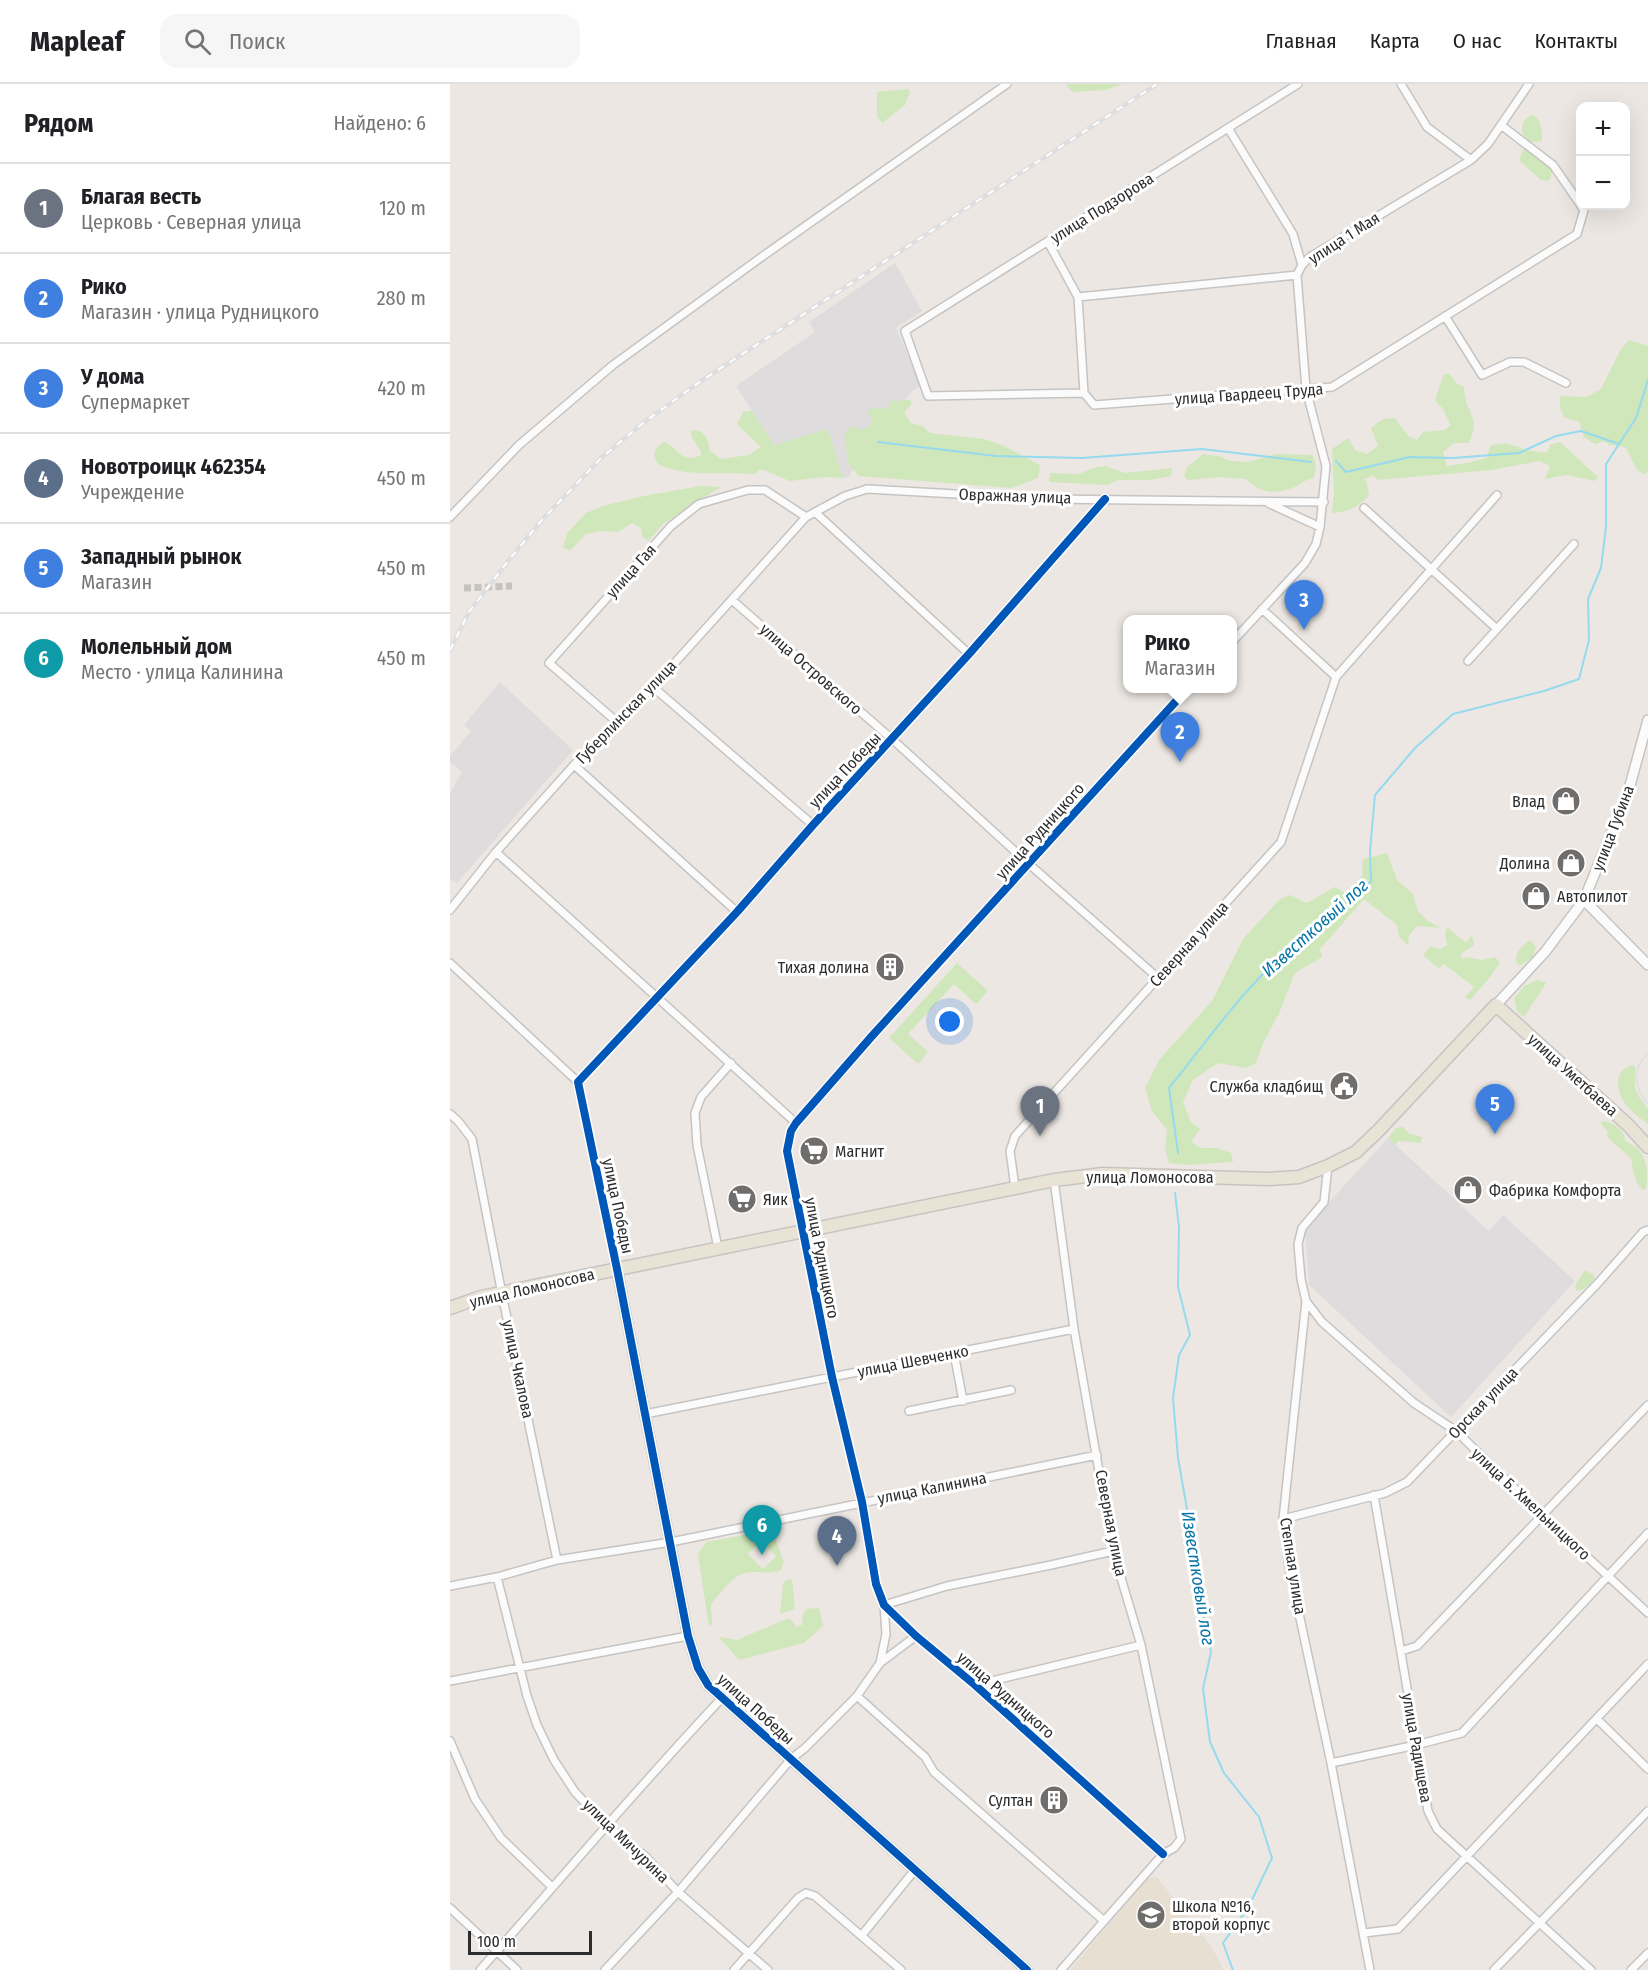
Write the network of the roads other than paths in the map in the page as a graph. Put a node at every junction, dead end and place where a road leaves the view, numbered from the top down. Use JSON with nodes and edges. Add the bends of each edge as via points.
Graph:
{"nodes":[{"id":1,"x":1007,"y":84,"type":"edge"},
{"id":2,"x":1298,"y":84,"type":"edge"},
{"id":3,"x":1401,"y":84,"type":"edge"},
{"id":4,"x":1529,"y":84,"type":"edge"},
{"id":5,"x":1501,"y":125,"type":"junction"},
{"id":6,"x":1228,"y":128,"type":"junction"},
{"id":7,"x":1471,"y":160,"type":"junction"},
{"id":8,"x":1576,"y":198,"type":"edge"},
{"id":9,"x":1581,"y":210,"type":"edge"},
{"id":10,"x":1048,"y":242,"type":"junction"},
{"id":11,"x":1302,"y":265,"type":"junction"},
{"id":12,"x":1297,"y":275,"type":"junction"},
{"id":13,"x":1078,"y":297,"type":"junction"},
{"id":14,"x":1445,"y":316,"type":"junction"},
{"id":15,"x":904,"y":331,"type":"joint"},
{"id":16,"x":1566,"y":383,"type":"dead end"},
{"id":17,"x":1306,"y":389,"type":"junction"},
{"id":18,"x":1084,"y":393,"type":"junction"},
{"id":19,"x":1497,"y":495,"type":"dead end"},
{"id":20,"x":1105,"y":499,"type":"junction"},
{"id":21,"x":1266,"y":502,"type":"junction"},
{"id":22,"x":1324,"y":502,"type":"junction"},
{"id":23,"x":1364,"y":507,"type":"dead end"},
{"id":24,"x":816,"y":513,"type":"junction"},
{"id":25,"x":450,"y":517,"type":"edge"},
{"id":26,"x":806,"y":517,"type":"junction"},
{"id":27,"x":1320,"y":527,"type":"junction"},
{"id":28,"x":1574,"y":544,"type":"dead end"},
{"id":29,"x":1432,"y":568,"type":"junction"},
{"id":30,"x":732,"y":600,"type":"junction"},
{"id":31,"x":1262,"y":609,"type":"junction"},
{"id":32,"x":1497,"y":629,"type":"junction"},
{"id":33,"x":1237,"y":637,"type":"edge"},
{"id":34,"x":969,"y":654,"type":"junction"},
{"id":35,"x":1468,"y":662,"type":"dead end"},
{"id":36,"x":1336,"y":677,"type":"junction"},
{"id":37,"x":653,"y":687,"type":"junction"},
{"id":38,"x":1183,"y":693,"type":"edge"},
{"id":39,"x":1648,"y":720,"type":"edge"},
{"id":40,"x":617,"y":722,"type":"junction"},
{"id":41,"x":892,"y":739,"type":"junction"},
{"id":42,"x":574,"y":765,"type":"junction"},
{"id":43,"x":813,"y":825,"type":"junction"},
{"id":44,"x":496,"y":852,"type":"junction"},
{"id":45,"x":1029,"y":864,"type":"junction"},
{"id":46,"x":1584,"y":900,"type":"junction"},
{"id":47,"x":450,"y":910,"type":"edge"},
{"id":48,"x":737,"y":912,"type":"junction"},
{"id":49,"x":450,"y":963,"type":"edge"},
{"id":50,"x":1648,"y":964,"type":"edge"},
{"id":51,"x":1158,"y":978,"type":"junction"},
{"id":52,"x":657,"y":997,"type":"junction"},
{"id":53,"x":1496,"y":1005,"type":"junction"},
{"id":54,"x":730,"y":1064,"type":"junction"},
{"id":55,"x":578,"y":1082,"type":"junction"},
{"id":56,"x":450,"y":1114,"type":"edge"},
{"id":57,"x":796,"y":1123,"type":"junction"},
{"id":58,"x":1648,"y":1147,"type":"edge"},
{"id":59,"x":1328,"y":1166,"type":"junction"},
{"id":60,"x":1054,"y":1180,"type":"junction"},
{"id":61,"x":1015,"y":1187,"type":"junction"},
{"id":62,"x":1648,"y":1230,"type":"edge"},
{"id":63,"x":802,"y":1231,"type":"junction"},
{"id":64,"x":717,"y":1248,"type":"junction"},
{"id":65,"x":618,"y":1269,"type":"junction"},
{"id":66,"x":502,"y":1294,"type":"junction"},
{"id":67,"x":1306,"y":1301,"type":"junction"},
{"id":68,"x":450,"y":1308,"type":"edge"},
{"id":69,"x":1074,"y":1329,"type":"junction"},
{"id":70,"x":954,"y":1353,"type":"junction"},
{"id":71,"x":832,"y":1377,"type":"junction"},
{"id":72,"x":1011,"y":1390,"type":"dead end"},
{"id":73,"x":963,"y":1401,"type":"junction"},
{"id":74,"x":1648,"y":1405,"type":"edge"},
{"id":75,"x":909,"y":1412,"type":"dead end"},
{"id":76,"x":645,"y":1414,"type":"junction"},
{"id":77,"x":1456,"y":1431,"type":"junction"},
{"id":78,"x":1097,"y":1455,"type":"junction"},
{"id":79,"x":1374,"y":1495,"type":"junction"},
{"id":80,"x":862,"y":1502,"type":"junction"},
{"id":81,"x":1543,"y":1516,"type":"junction"},
{"id":82,"x":1283,"y":1519,"type":"junction"},
{"id":83,"x":1648,"y":1533,"type":"edge"},
{"id":84,"x":670,"y":1542,"type":"junction"},
{"id":85,"x":1113,"y":1551,"type":"junction"},
{"id":86,"x":557,"y":1560,"type":"junction"},
{"id":87,"x":1608,"y":1576,"type":"junction"},
{"id":88,"x":497,"y":1577,"type":"junction"},
{"id":89,"x":450,"y":1586,"type":"edge"},
{"id":90,"x":884,"y":1605,"type":"junction"},
{"id":91,"x":1648,"y":1613,"type":"edge"},
{"id":92,"x":688,"y":1636,"type":"junction"},
{"id":93,"x":916,"y":1636,"type":"junction"},
{"id":94,"x":1141,"y":1645,"type":"junction"},
{"id":95,"x":1401,"y":1651,"type":"junction"},
{"id":96,"x":880,"y":1663,"type":"junction"},
{"id":97,"x":1648,"y":1664,"type":"edge"},
{"id":98,"x":520,"y":1668,"type":"junction"},
{"id":99,"x":450,"y":1681,"type":"edge"},
{"id":100,"x":975,"y":1685,"type":"junction"},
{"id":101,"x":856,"y":1696,"type":"junction"},
{"id":102,"x":722,"y":1698,"type":"junction"},
{"id":103,"x":1597,"y":1719,"type":"junction"},
{"id":104,"x":450,"y":1742,"type":"edge"},
{"id":105,"x":1416,"y":1745,"type":"junction"},
{"id":106,"x":791,"y":1759,"type":"junction"},
{"id":107,"x":1331,"y":1763,"type":"junction"},
{"id":108,"x":1648,"y":1769,"type":"edge"},
{"id":109,"x":1648,"y":1811,"type":"edge"},
{"id":110,"x":608,"y":1826,"type":"junction"},
{"id":111,"x":1163,"y":1854,"type":"junction"},
{"id":112,"x":1466,"y":1856,"type":"junction"},
{"id":113,"x":914,"y":1870,"type":"junction"},
{"id":114,"x":552,"y":1887,"type":"junction"},
{"id":115,"x":678,"y":1892,"type":"junction"},
{"id":116,"x":450,"y":1908,"type":"edge"},
{"id":117,"x":1103,"y":1920,"type":"junction"},
{"id":118,"x":1540,"y":1922,"type":"junction"},
{"id":119,"x":1364,"y":1933,"type":"junction"},
{"id":120,"x":862,"y":1935,"type":"junction"},
{"id":121,"x":496,"y":1952,"type":"junction"},
{"id":122,"x":749,"y":1953,"type":"junction"},
{"id":123,"x":1648,"y":1953,"type":"edge"},
{"id":124,"x":480,"y":1970,"type":"edge"},
{"id":125,"x":517,"y":1970,"type":"edge"},
{"id":126,"x":605,"y":1970,"type":"edge"},
{"id":127,"x":734,"y":1970,"type":"edge"},
{"id":128,"x":768,"y":1970,"type":"edge"},
{"id":129,"x":901,"y":1970,"type":"edge"},
{"id":130,"x":1027,"y":1970,"type":"edge"},
{"id":131,"x":1061,"y":1970,"type":"edge"},
{"id":132,"x":1370,"y":1970,"type":"edge"},
{"id":133,"x":1494,"y":1970,"type":"edge"},
{"id":134,"x":1591,"y":1970,"type":"edge"},
{"id":135,"x":1631,"y":1970,"type":"edge"}],
"edges":[{"from":1,"to":25,"type":"street","via":[[613,365],[519,444]]},
{"from":2,"to":6,"type":"street","name":"улица Подзорова"},
{"from":3,"to":7,"type":"street","via":[[1428,127]]},
{"from":4,"to":5,"type":"street","name":"улица 1 Мая"},
{"from":5,"to":7,"type":"street","name":"улица 1 Мая"},
{"from":5,"to":8,"type":"street","via":[[1553,165]]},
{"from":6,"to":10,"type":"street","name":"улица Подзорова"},
{"from":6,"to":11,"type":"street","via":[[1293,234]]},
{"from":7,"to":11,"type":"street","name":"улица 1 Мая","via":[[1310,256]]},
{"from":9,"to":14,"type":"street","name":"улица Гвардеец Труда","via":[[1577,234]]},
{"from":10,"to":13,"type":"street"},
{"from":10,"to":15,"type":"street","name":"улица Подзорова"},
{"from":11,"to":12,"type":"street","name":"улица 1 Мая"},
{"from":12,"to":13,"type":"street","name":"улица 1 Мая"},
{"from":12,"to":17,"type":"street"},
{"from":13,"to":18,"type":"street"},
{"from":14,"to":16,"type":"street","via":[[1482,375],[1510,362],[1524,362]]},
{"from":14,"to":17,"type":"street","name":"улица Гвардеец Труда","via":[[1332,387]]},
{"from":15,"to":18,"type":"street","name":"улица Гвардеец Труда","via":[[928,396]]},
{"from":17,"to":18,"type":"street","name":"улица Гвардеец Труда","via":[[1094,405]]},
{"from":17,"to":22,"type":"street","via":[[1326,466]]},
{"from":19,"to":29,"type":"street"},
{"from":20,"to":21,"type":"street","name":"Овражная улица"},
{"from":20,"to":24,"type":"street","name":"Овражная улица","via":[[867,489],[845,496]]},
{"from":20,"to":34,"type":"street","name":"улица Победы"},
{"from":21,"to":22,"type":"street","name":"Овражная улица"},
{"from":21,"to":27,"type":"street","name":"Овражная улица"},
{"from":22,"to":27,"type":"street"},
{"from":23,"to":29,"type":"street"},
{"from":24,"to":26,"type":"street","name":"Овражная улица"},
{"from":24,"to":34,"type":"street"},
{"from":26,"to":30,"type":"street","name":"Губерлинская улица"},
{"from":26,"to":40,"type":"street","name":"улица Гая","via":[[765,490],[748,490],[699,504],[671,526],[549,663]]},
{"from":27,"to":31,"type":"street","via":[[1316,544],[1305,562]]},
{"from":28,"to":32,"type":"street"},
{"from":29,"to":32,"type":"street"},
{"from":29,"to":36,"type":"street"},
{"from":30,"to":37,"type":"street","name":"Губерлинская улица"},
{"from":30,"to":41,"type":"street","name":"улица Островского"},
{"from":31,"to":33,"type":"street"},
{"from":31,"to":36,"type":"street"},
{"from":32,"to":35,"type":"street"},
{"from":34,"to":41,"type":"street","name":"улица Победы"},
{"from":36,"to":51,"type":"street","name":"Северная улица","via":[[1281,842]]},
{"from":37,"to":40,"type":"street","name":"Губерлинская улица"},
{"from":37,"to":43,"type":"street"},
{"from":38,"to":45,"type":"street","name":"улица Рудницкого"},
{"from":39,"to":46,"type":"street","name":"улица Губина","via":[[1629,789]]},
{"from":40,"to":42,"type":"street","name":"Губерлинская улица"},
{"from":41,"to":43,"type":"street","name":"улица Победы"},
{"from":41,"to":45,"type":"street","name":"улица Островского"},
{"from":42,"to":44,"type":"street","name":"Губерлинская улица"},
{"from":42,"to":48,"type":"street"},
{"from":43,"to":48,"type":"street","name":"улица Победы"},
{"from":44,"to":47,"type":"street","name":"Губерлинская улица"},
{"from":44,"to":52,"type":"street"},
{"from":45,"to":51,"type":"street","name":"улица Островского"},
{"from":45,"to":57,"type":"street","name":"улица Рудницкого"},
{"from":46,"to":50,"type":"street"},
{"from":46,"to":53,"type":"street","name":"улица Ломоносова","via":[[1545,952]]},
{"from":48,"to":52,"type":"street","name":"улица Победы"},
{"from":49,"to":55,"type":"street"},
{"from":51,"to":61,"type":"street","name":"Северная улица","via":[[1015,1136],[1010,1151]]},
{"from":52,"to":54,"type":"street"},
{"from":52,"to":55,"type":"street","name":"улица Победы"},
{"from":53,"to":58,"type":"main road","name":"улица Уметбаева"},
{"from":53,"to":59,"type":"main road","name":"улица Ломоносова","via":[[1356,1152]]},
{"from":54,"to":57,"type":"street"},
{"from":54,"to":64,"type":"street","via":[[701,1097],[695,1113],[697,1145]]},
{"from":55,"to":65,"type":"street","name":"улица Победы"},
{"from":56,"to":66,"type":"street","name":"улица Чкалова","via":[[472,1139]]},
{"from":57,"to":63,"type":"street","name":"улица Рудницкого","via":[[787,1151]]},
{"from":59,"to":60,"type":"main road","name":"улица Ломоносова","via":[[1299,1176],[1268,1179],[1103,1174]]},
{"from":59,"to":67,"type":"street","name":"Степная улица","via":[[1324,1202],[1302,1227],[1298,1244]]},
{"from":60,"to":61,"type":"main road","name":"улица Ломоносова"},
{"from":60,"to":69,"type":"street","name":"Северная улица"},
{"from":61,"to":63,"type":"main road","name":"улица Ломоносова"},
{"from":62,"to":77,"type":"street","name":"Орская улица"},
{"from":63,"to":64,"type":"main road","name":"улица Ломоносова"},
{"from":63,"to":71,"type":"street","name":"улица Рудницкого"},
{"from":64,"to":65,"type":"main road","name":"улица Ломоносова"},
{"from":65,"to":66,"type":"main road","name":"улица Ломоносова"},
{"from":65,"to":76,"type":"street","name":"улица Победы"},
{"from":66,"to":68,"type":"main road","name":"улица Ломоносова"},
{"from":66,"to":86,"type":"street","name":"улица Чкалова"},
{"from":67,"to":77,"type":"street","name":"улица Б. Хмельницкого","via":[[1322,1322],[1414,1403]]},
{"from":67,"to":82,"type":"street","name":"Степная улица"},
{"from":69,"to":70,"type":"street","name":"улица Шевченко"},
{"from":69,"to":78,"type":"street","name":"Северная улица"},
{"from":70,"to":71,"type":"street","name":"улица Шевченко"},
{"from":70,"to":73,"type":"street"},
{"from":71,"to":76,"type":"street","name":"улица Шевченко"},
{"from":71,"to":80,"type":"street","name":"улица Рудницкого"},
{"from":72,"to":73,"type":"street"},
{"from":73,"to":75,"type":"street"},
{"from":74,"to":81,"type":"street"},
{"from":76,"to":84,"type":"street","name":"улица Победы"},
{"from":77,"to":79,"type":"street","name":"Орская улица","via":[[1407,1482]]},
{"from":77,"to":81,"type":"street","name":"улица Б. Хмельницкого"},
{"from":78,"to":80,"type":"street","name":"улица Калинина"},
{"from":78,"to":85,"type":"street","name":"Северная улица"},
{"from":79,"to":82,"type":"street","name":"Орская улица"},
{"from":79,"to":95,"type":"street","name":"улица Радищева"},
{"from":80,"to":84,"type":"street","name":"улица Калинина"},
{"from":80,"to":90,"type":"street","name":"улица Рудницкого","via":[[876,1584]]},
{"from":81,"to":87,"type":"street","name":"улица Б. Хмельницкого"},
{"from":81,"to":95,"type":"street","via":[[1417,1646]]},
{"from":82,"to":107,"type":"street","name":"Степная улица"},
{"from":83,"to":87,"type":"street"},
{"from":84,"to":86,"type":"street","name":"улица Калинина"},
{"from":84,"to":92,"type":"street","name":"улица Победы"},
{"from":85,"to":90,"type":"street","via":[[947,1586]]},
{"from":85,"to":94,"type":"street","name":"Северная улица"},
{"from":86,"to":88,"type":"street","name":"улица Калинина"},
{"from":87,"to":91,"type":"street","name":"улица Б. Хмельницкого"},
{"from":87,"to":105,"type":"street","via":[[1462,1733]]},
{"from":88,"to":89,"type":"street","name":"улица Калинина"},
{"from":88,"to":98,"type":"street","name":"улица Мичурина"},
{"from":90,"to":93,"type":"street","name":"улица Рудницкого"},
{"from":90,"to":96,"type":"street","via":[[886,1634]]},
{"from":92,"to":98,"type":"street"},
{"from":92,"to":102,"type":"street","name":"улица Победы","via":[[698,1668]]},
{"from":93,"to":96,"type":"street"},
{"from":93,"to":100,"type":"street","name":"улица Рудницкого"},
{"from":94,"to":100,"type":"street"},
{"from":94,"to":111,"type":"street","name":"Северная улица","via":[[1181,1839]]},
{"from":95,"to":105,"type":"street","name":"улица Радищева"},
{"from":96,"to":101,"type":"street"},
{"from":97,"to":103,"type":"street"},
{"from":98,"to":99,"type":"street"},
{"from":98,"to":110,"type":"street","name":"улица Мичурина","via":[[537,1725],[554,1760],[575,1792]]},
{"from":100,"to":111,"type":"street","name":"улица Рудницкого"},
{"from":101,"to":106,"type":"street"},
{"from":101,"to":117,"type":"street","via":[[925,1757],[934,1772]]},
{"from":102,"to":106,"type":"street","name":"улица Победы"},
{"from":102,"to":110,"type":"street"},
{"from":103,"to":108,"type":"street"},
{"from":103,"to":112,"type":"street"},
{"from":104,"to":114,"type":"street","via":[[475,1799],[501,1838]]},
{"from":105,"to":107,"type":"street"},
{"from":105,"to":112,"type":"street","name":"улица Радищева","via":[[1428,1811],[1437,1829]]},
{"from":106,"to":113,"type":"street","name":"улица Победы"},
{"from":106,"to":115,"type":"street"},
{"from":107,"to":119,"type":"street","name":"Степная улица"},
{"from":109,"to":118,"type":"street"},
{"from":110,"to":114,"type":"street"},
{"from":110,"to":115,"type":"street","name":"улица Мичурина","via":[[646,1857]]},
{"from":111,"to":117,"type":"street"},
{"from":112,"to":118,"type":"street","name":"улица Радищева"},
{"from":112,"to":119,"type":"street","via":[[1398,1929]]},
{"from":113,"to":120,"type":"street"},
{"from":113,"to":130,"type":"street","name":"улица Победы"},
{"from":114,"to":121,"type":"street"},
{"from":115,"to":122,"type":"street","name":"улица Мичурина"},
{"from":115,"to":126,"type":"street"},
{"from":116,"to":121,"type":"street"},
{"from":117,"to":131,"type":"street"},
{"from":118,"to":133,"type":"street"},
{"from":118,"to":134,"type":"street","name":"улица Радищева"},
{"from":119,"to":132,"type":"street","name":"Степная улица"},
{"from":120,"to":122,"type":"street","via":[[806,1893]]},
{"from":120,"to":129,"type":"street"},
{"from":121,"to":124,"type":"street"},
{"from":121,"to":125,"type":"street"},
{"from":122,"to":127,"type":"street"},
{"from":122,"to":128,"type":"street","name":"улица Мичурина"},
{"from":123,"to":135,"type":"street"}]}
